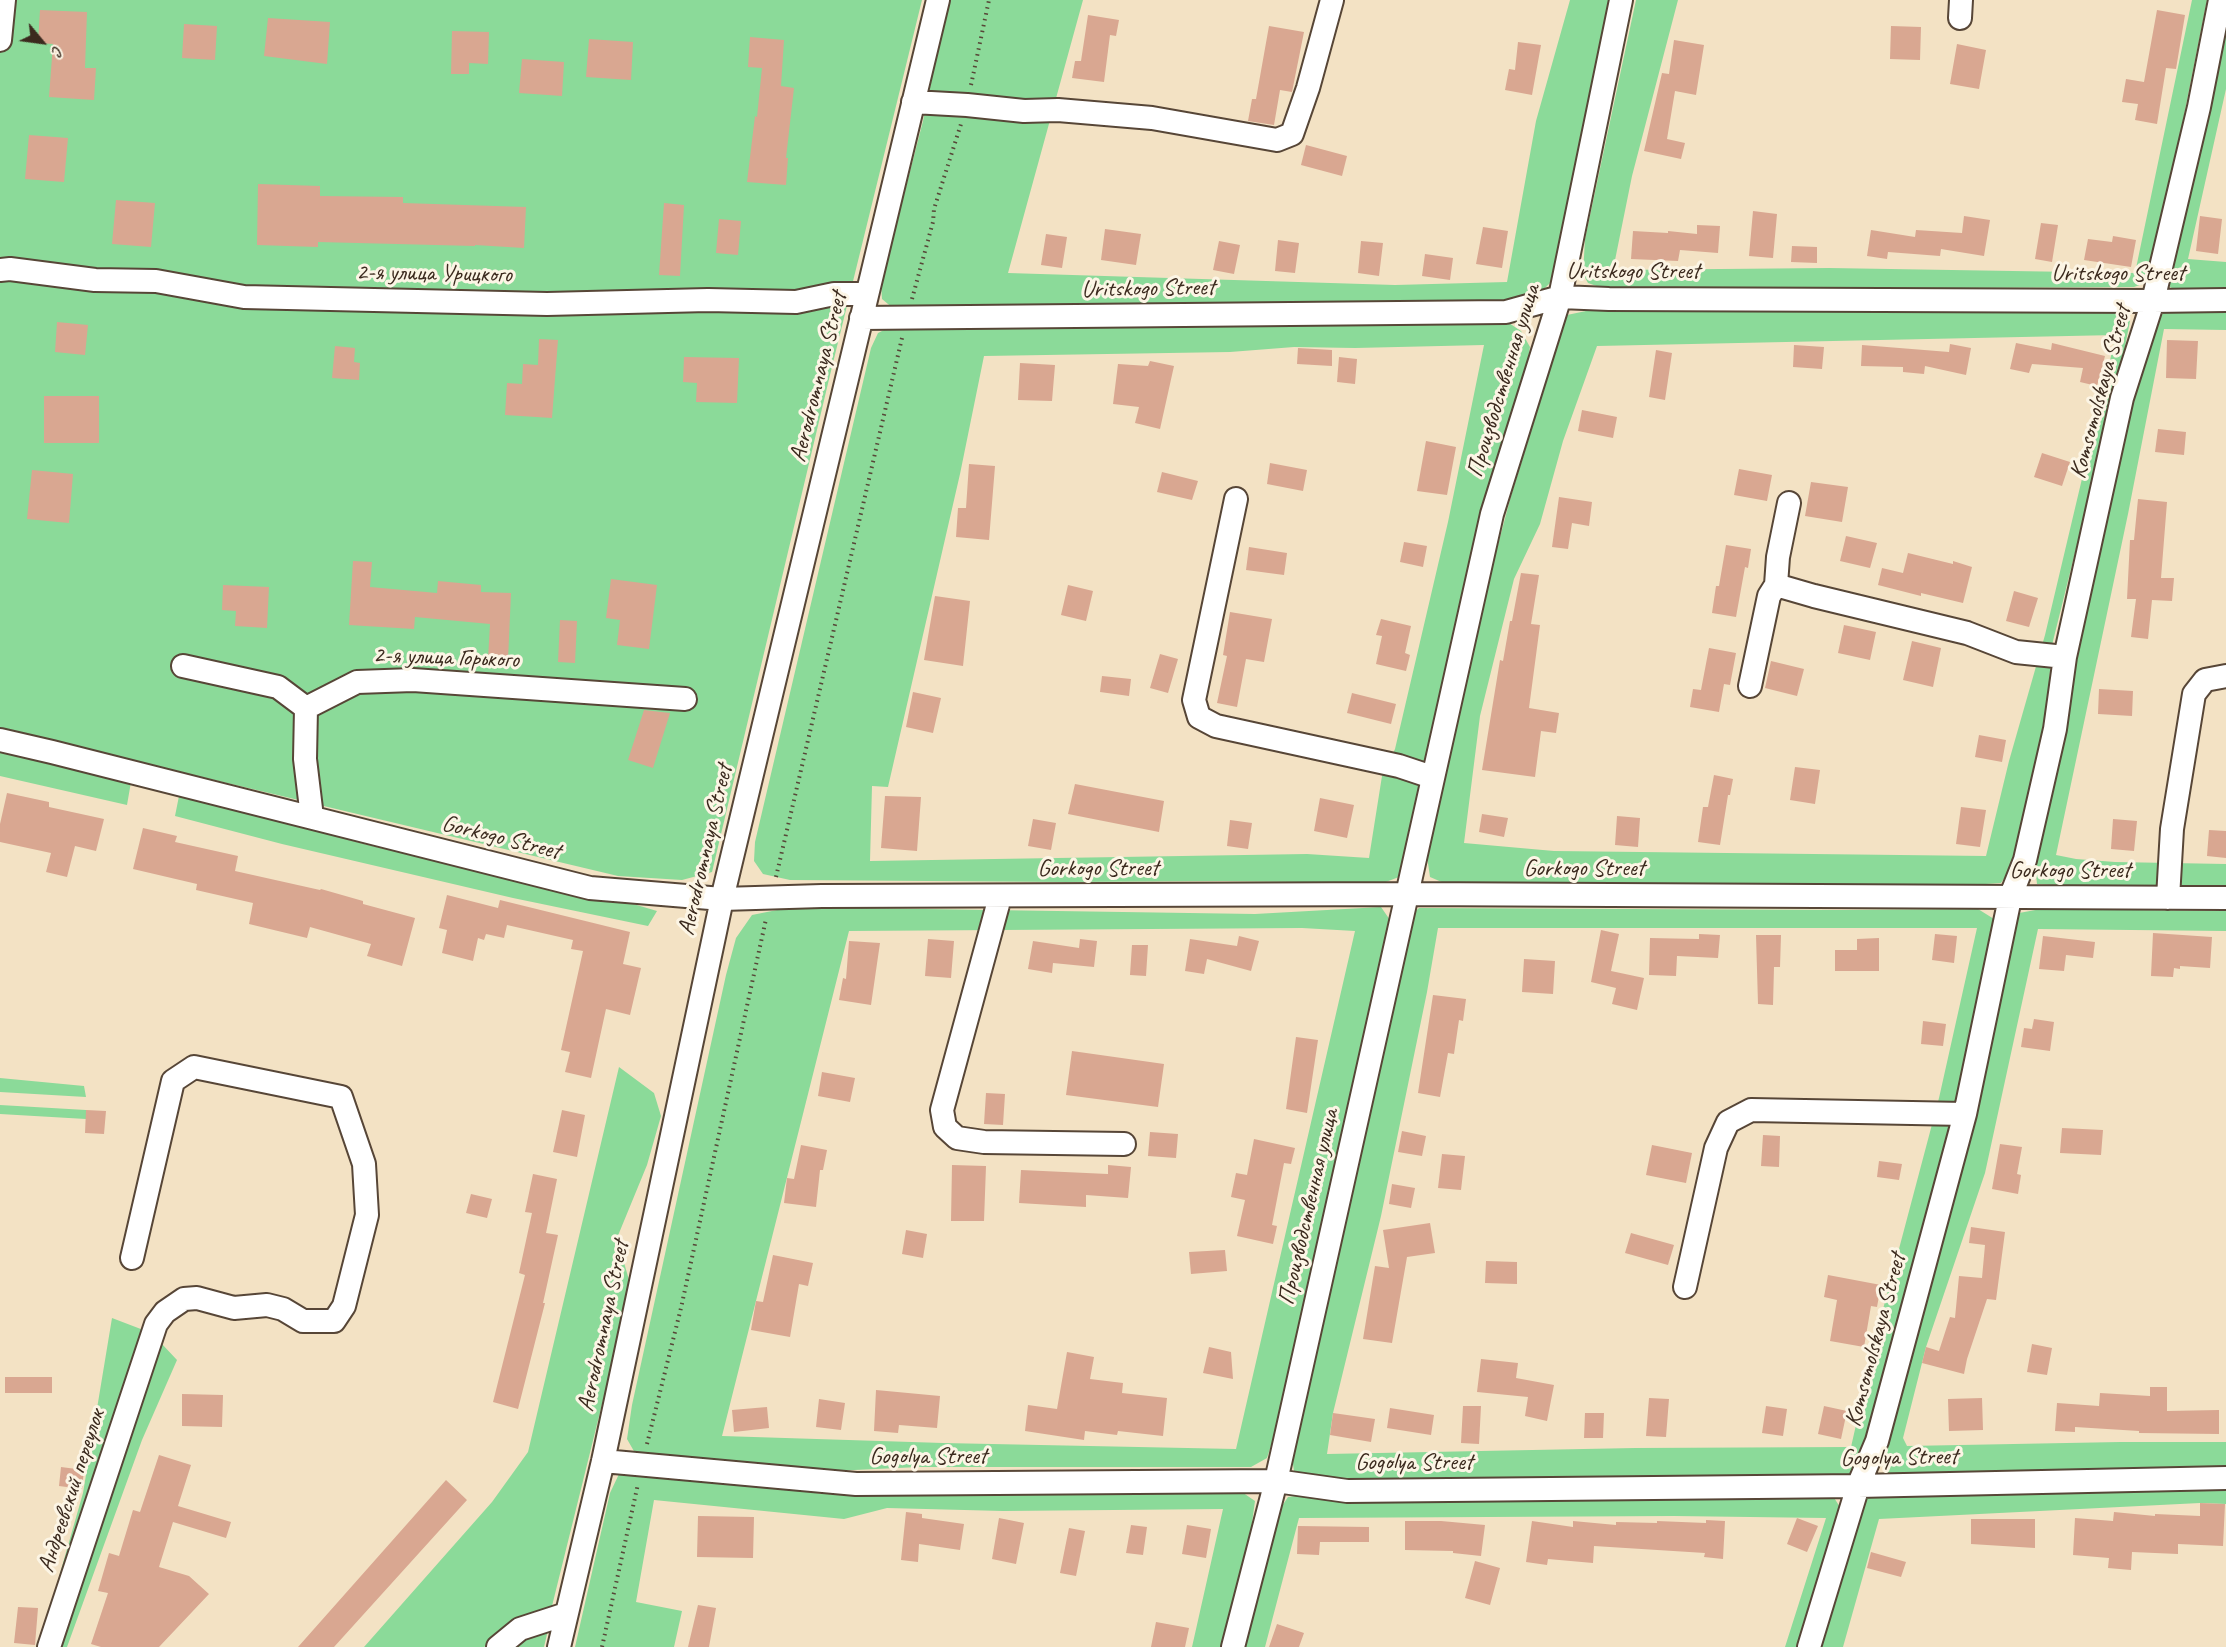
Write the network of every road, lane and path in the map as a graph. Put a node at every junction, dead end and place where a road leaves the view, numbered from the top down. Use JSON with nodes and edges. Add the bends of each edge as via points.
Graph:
{"nodes":[{"id":1,"x":4,"y":0,"type":"edge"},
{"id":2,"x":938,"y":0,"type":"edge"},
{"id":3,"x":989,"y":0,"type":"edge"},
{"id":4,"x":1332,"y":0,"type":"edge"},
{"id":5,"x":1621,"y":0,"type":"edge"},
{"id":6,"x":2220,"y":0,"type":"edge"},
{"id":7,"x":0,"y":40,"type":"edge"},
{"id":8,"x":913,"y":102,"type":"junction"},
{"id":9,"x":967,"y":105,"type":"junction"},
{"id":10,"x":0,"y":270,"type":"edge"},
{"id":11,"x":867,"y":294,"type":"junction"},
{"id":12,"x":1560,"y":297,"type":"junction"},
{"id":13,"x":2226,"y":300,"type":"edge"},
{"id":14,"x":2153,"y":301,"type":"junction"},
{"id":15,"x":861,"y":318,"type":"junction"},
{"id":16,"x":907,"y":318,"type":"junction"},
{"id":17,"x":1236,"y":499,"type":"dead end"},
{"id":18,"x":1789,"y":503,"type":"dead end"},
{"id":19,"x":1776,"y":585,"type":"junction"},
{"id":20,"x":2065,"y":657,"type":"junction"},
{"id":21,"x":183,"y":666,"type":"dead end"},
{"id":22,"x":2226,"y":676,"type":"edge"},
{"id":23,"x":1750,"y":686,"type":"dead end"},
{"id":24,"x":685,"y":699,"type":"dead end"},
{"id":25,"x":306,"y":708,"type":"junction"},
{"id":26,"x":0,"y":740,"type":"edge"},
{"id":27,"x":1432,"y":777,"type":"junction"},
{"id":28,"x":312,"y":817,"type":"junction"},
{"id":29,"x":1407,"y":894,"type":"junction"},
{"id":30,"x":1000,"y":897,"type":"junction"},
{"id":31,"x":771,"y":898,"type":"junction"},
{"id":32,"x":2010,"y":898,"type":"junction"},
{"id":33,"x":2168,"y":898,"type":"junction"},
{"id":34,"x":2226,"y":898,"type":"edge"},
{"id":35,"x":722,"y":899,"type":"junction"},
{"id":36,"x":1965,"y":1114,"type":"junction"},
{"id":37,"x":1124,"y":1144,"type":"dead end"},
{"id":38,"x":132,"y":1258,"type":"dead end"},
{"id":39,"x":1685,"y":1287,"type":"dead end"},
{"id":40,"x":603,"y":1461,"type":"junction"},
{"id":41,"x":642,"y":1466,"type":"junction"},
{"id":42,"x":2226,"y":1478,"type":"edge"},
{"id":43,"x":1276,"y":1481,"type":"junction"},
{"id":44,"x":1858,"y":1486,"type":"junction"},
{"id":45,"x":566,"y":1614,"type":"junction"},
{"id":46,"x":49,"y":1647,"type":"edge"},
{"id":47,"x":498,"y":1647,"type":"edge"},
{"id":48,"x":559,"y":1647,"type":"edge"},
{"id":49,"x":602,"y":1647,"type":"edge"},
{"id":50,"x":1233,"y":1647,"type":"edge"},
{"id":51,"x":1809,"y":1647,"type":"edge"}],
"edges":[{"from":1,"to":7,"type":"street"},
{"from":2,"to":8,"type":"street","name":"Aerodromnaya Street"},
{"from":3,"to":9,"type":"path"},
{"from":4,"to":9,"type":"street","via":[[1292,134],[1277,140],[1152,118]]},
{"from":5,"to":12,"type":"street","name":"Производственная улица"},
{"from":6,"to":14,"type":"street","name":"Komsomolskaya Street"},
{"from":8,"to":9,"type":"street"},
{"from":8,"to":11,"type":"street","name":"Aerodromnaya Street"},
{"from":9,"to":16,"type":"path","via":[[934,209]]},
{"from":10,"to":11,"type":"street","name":"2-я улица Урицкого","via":[[95,280],[156,281],[244,297],[548,304],[796,302],[834,294]]},
{"from":11,"to":15,"type":"street","name":"Aerodromnaya Street"},
{"from":12,"to":14,"type":"street","name":"Uritskogo Street"},
{"from":12,"to":16,"type":"street","name":"Uritskogo Street","via":[[1506,312]]},
{"from":12,"to":27,"type":"street","name":"Производственная улица","via":[[1492,514]]},
{"from":13,"to":14,"type":"street","name":"Uritskogo Street"},
{"from":14,"to":20,"type":"street","name":"Komsomolskaya Street","via":[[2121,398]]},
{"from":15,"to":16,"type":"street","name":"Uritskogo Street"},
{"from":15,"to":35,"type":"street","name":"Aerodromnaya Street"},
{"from":16,"to":31,"type":"path"},
{"from":17,"to":27,"type":"street","via":[[1194,699],[1199,717],[1216,726],[1399,766]]},
{"from":18,"to":19,"type":"street"},
{"from":19,"to":20,"type":"street","via":[[1967,633],[2016,652]]},
{"from":19,"to":23,"type":"street","via":[[1769,596]]},
{"from":20,"to":32,"type":"street","name":"Komsomolskaya Street","via":[[2055,729],[2028,849]]},
{"from":21,"to":25,"type":"street","via":[[278,687]]},
{"from":22,"to":33,"type":"street","via":[[2205,680],[2194,694],[2172,829]]},
{"from":24,"to":25,"type":"street","name":"2-я улица Горького","via":[[413,680],[357,682]]},
{"from":25,"to":28,"type":"street","via":[[305,759]]},
{"from":26,"to":28,"type":"street","name":"Gorkogo Street"},
{"from":27,"to":29,"type":"street","name":"Производственная улица"},
{"from":28,"to":35,"type":"street","name":"Gorkogo Street","via":[[590,888]]},
{"from":29,"to":30,"type":"street","name":"Gorkogo Street"},
{"from":29,"to":32,"type":"street","name":"Gorkogo Street"},
{"from":29,"to":43,"type":"street","name":"Производственная улица"},
{"from":30,"to":31,"type":"street","name":"Gorkogo Street"},
{"from":30,"to":37,"type":"street","via":[[942,1110],[945,1127],[957,1138],[984,1142]]},
{"from":31,"to":35,"type":"street","name":"Gorkogo Street"},
{"from":31,"to":41,"type":"path","via":[[681,1308]]},
{"from":32,"to":33,"type":"street","name":"Gorkogo Street"},
{"from":32,"to":36,"type":"street","name":"Komsomolskaya Street"},
{"from":33,"to":34,"type":"street","name":"Gorkogo Street"},
{"from":35,"to":40,"type":"street","name":"Aerodromnaya Street"},
{"from":36,"to":39,"type":"street","via":[[1751,1110],[1728,1122],[1716,1148]]},
{"from":36,"to":44,"type":"street","name":"Komsomolskaya Street","via":[[1877,1441]]},
{"from":38,"to":46,"type":"street","name":"Андреевский переулок","via":[[173,1081],[194,1067],[341,1097],[363,1164],[367,1215],[344,1306],[334,1321],[303,1321],[267,1305],[234,1308],[197,1298],[184,1299],[165,1312],[156,1324]]},
{"from":40,"to":41,"type":"street","name":"Gogolya Street"},
{"from":40,"to":45,"type":"street","name":"Aerodromnaya Street"},
{"from":41,"to":43,"type":"street","name":"Gogolya Street","via":[[856,1484]]},
{"from":41,"to":49,"type":"path"},
{"from":42,"to":44,"type":"street","name":"Gogolya Street"},
{"from":43,"to":44,"type":"street","name":"Gogolya Street","via":[[1347,1491]]},
{"from":43,"to":50,"type":"street","name":"Производственная улица"},
{"from":44,"to":51,"type":"street","name":"Komsomolskaya Street"},
{"from":45,"to":47,"type":"street","via":[[520,1629]]},
{"from":45,"to":48,"type":"street","name":"Aerodromnaya Street"}]}
